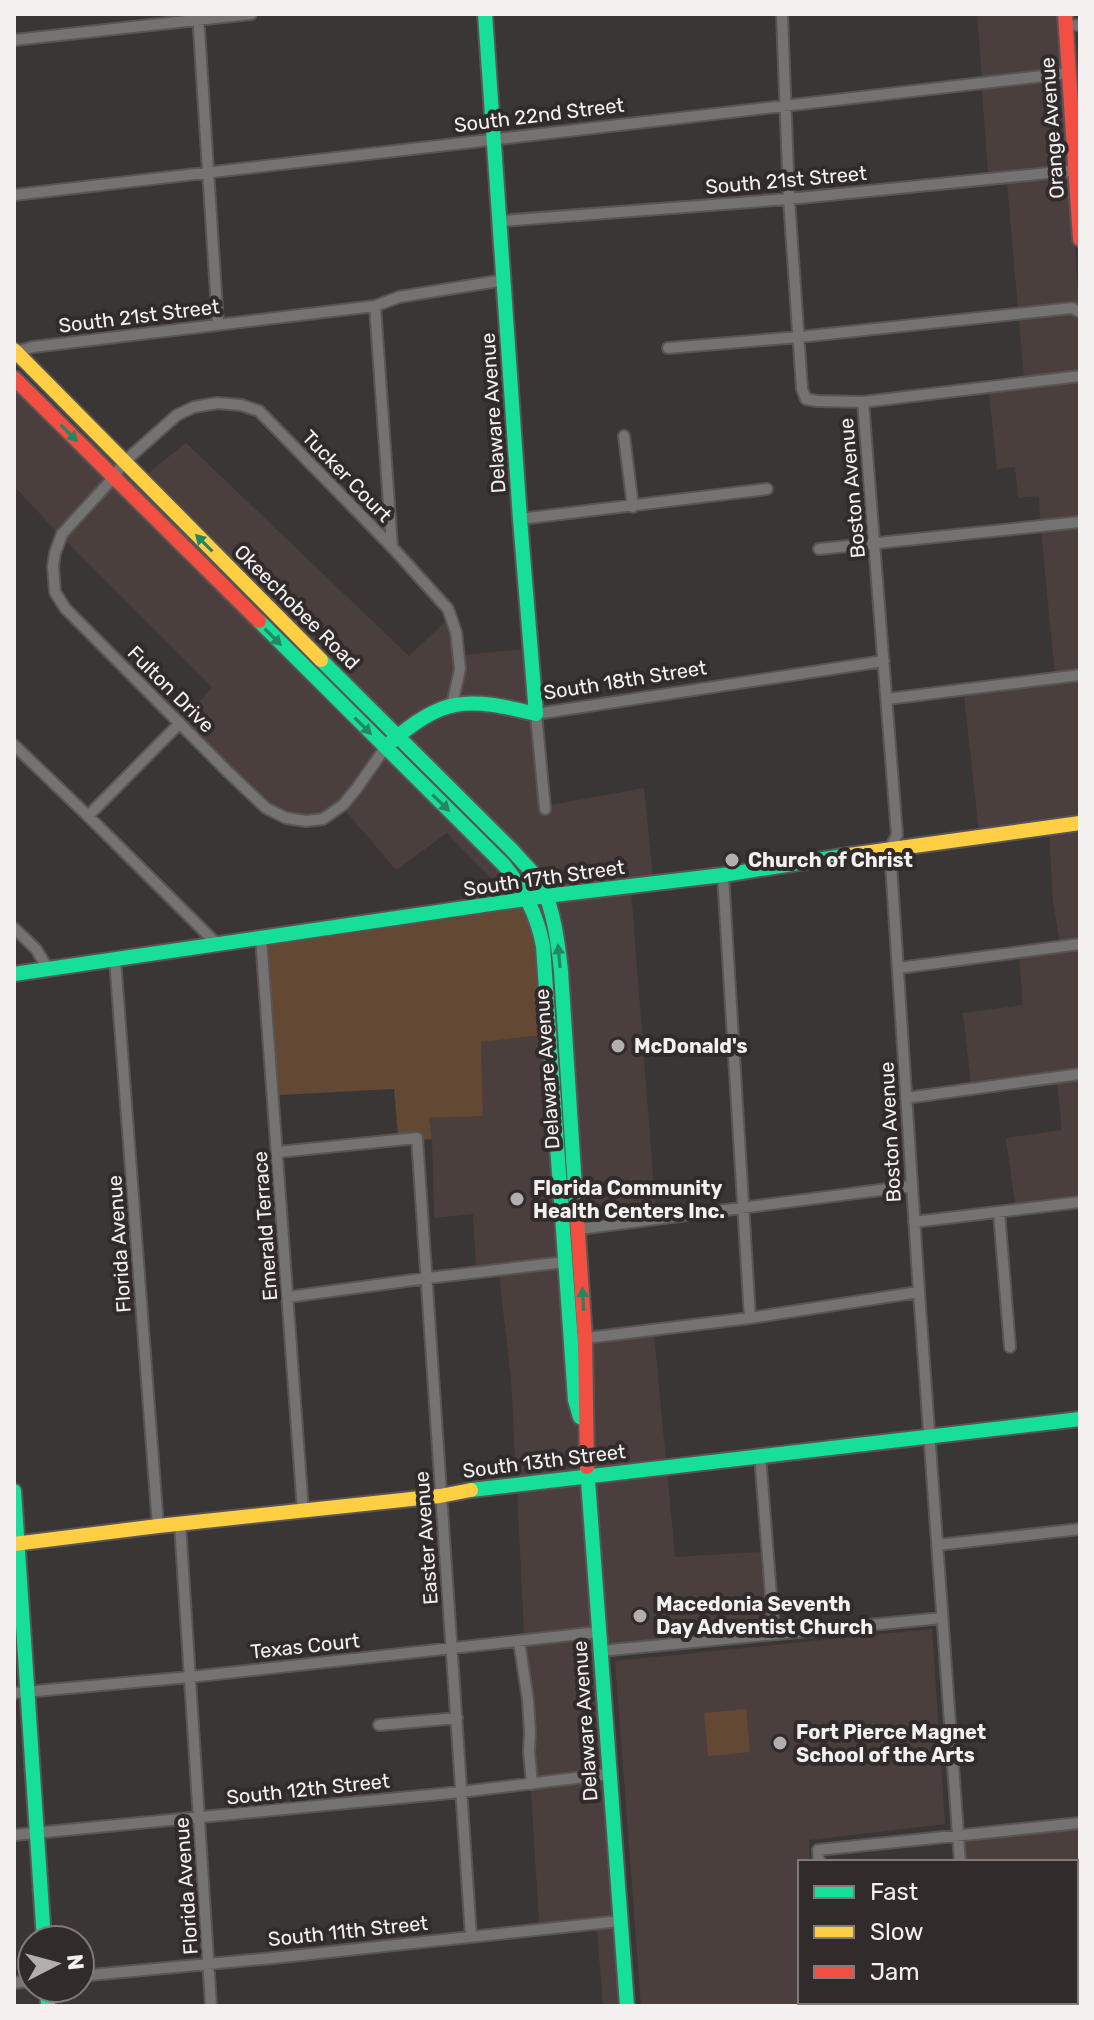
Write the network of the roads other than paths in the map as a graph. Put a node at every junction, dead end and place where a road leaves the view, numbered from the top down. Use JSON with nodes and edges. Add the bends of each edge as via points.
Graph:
{"nodes":[{"id":1,"x":251,"y":14,"type":"edge"},
{"id":2,"x":485,"y":14,"type":"edge"},
{"id":3,"x":782,"y":14,"type":"edge"},
{"id":4,"x":198,"y":17,"type":"edge"},
{"id":5,"x":1070,"y":22,"type":"edge"},
{"id":6,"x":14,"y":40,"type":"edge"},
{"id":7,"x":1069,"y":73,"type":"junction"},
{"id":8,"x":785,"y":105,"type":"junction"},
{"id":9,"x":494,"y":138,"type":"junction"},
{"id":10,"x":1078,"y":170,"type":"edge"},
{"id":11,"x":207,"y":173,"type":"junction"},
{"id":12,"x":14,"y":195,"type":"edge"},
{"id":13,"x":789,"y":199,"type":"junction"},
{"id":14,"x":500,"y":221,"type":"junction"},
{"id":15,"x":1080,"y":239,"type":"edge"},
{"id":16,"x":504,"y":280,"type":"junction"},
{"id":17,"x":375,"y":306,"type":"junction"},
{"id":18,"x":1080,"y":312,"type":"edge"},
{"id":19,"x":218,"y":325,"type":"junction"},
{"id":20,"x":799,"y":337,"type":"junction"},
{"id":21,"x":668,"y":348,"type":"dead end"},
{"id":22,"x":15,"y":351,"type":"edge"},
{"id":23,"x":1080,"y":376,"type":"edge"},
{"id":24,"x":14,"y":378,"type":"edge"},
{"id":25,"x":863,"y":402,"type":"junction"},
{"id":26,"x":624,"y":436,"type":"dead end"},
{"id":27,"x":124,"y":462,"type":"junction"},
{"id":28,"x":114,"y":477,"type":"junction"},
{"id":29,"x":767,"y":489,"type":"dead end"},
{"id":30,"x":633,"y":507,"type":"junction"},
{"id":31,"x":520,"y":519,"type":"junction"},
{"id":32,"x":1080,"y":522,"type":"edge"},
{"id":33,"x":875,"y":544,"type":"junction"},
{"id":34,"x":392,"y":547,"type":"junction"},
{"id":35,"x":819,"y":549,"type":"dead end"},
{"id":36,"x":884,"y":661,"type":"junction"},
{"id":37,"x":1080,"y":675,"type":"edge"},
{"id":38,"x":887,"y":699,"type":"junction"},
{"id":39,"x":452,"y":705,"type":"junction"},
{"id":40,"x":536,"y":714,"type":"junction"},
{"id":41,"x":180,"y":723,"type":"junction"},
{"id":42,"x":397,"y":737,"type":"junction"},
{"id":43,"x":14,"y":745,"type":"edge"},
{"id":44,"x":385,"y":748,"type":"junction"},
{"id":45,"x":545,"y":809,"type":"dead end"},
{"id":46,"x":88,"y":816,"type":"junction"},
{"id":47,"x":1080,"y":823,"type":"edge"},
{"id":48,"x":890,"y":849,"type":"junction"},
{"id":49,"x":723,"y":875,"type":"junction"},
{"id":50,"x":546,"y":896,"type":"junction"},
{"id":51,"x":529,"y":899,"type":"junction"},
{"id":52,"x":14,"y":928,"type":"edge"},
{"id":53,"x":261,"y":938,"type":"junction"},
{"id":54,"x":217,"y":944,"type":"junction"},
{"id":55,"x":1080,"y":944,"type":"edge"},
{"id":56,"x":115,"y":959,"type":"junction"},
{"id":57,"x":899,"y":968,"type":"junction"},
{"id":58,"x":48,"y":969,"type":"junction"},
{"id":59,"x":14,"y":974,"type":"edge"},
{"id":60,"x":1080,"y":1074,"type":"edge"},
{"id":61,"x":906,"y":1098,"type":"junction"},
{"id":62,"x":278,"y":1152,"type":"junction"},
{"id":63,"x":911,"y":1186,"type":"junction"},
{"id":64,"x":1080,"y":1202,"type":"edge"},
{"id":65,"x":743,"y":1208,"type":"junction"},
{"id":66,"x":999,"y":1212,"type":"junction"},
{"id":67,"x":914,"y":1222,"type":"junction"},
{"id":68,"x":579,"y":1229,"type":"junction"},
{"id":69,"x":565,"y":1262,"type":"junction"},
{"id":70,"x":428,"y":1278,"type":"junction"},
{"id":71,"x":919,"y":1292,"type":"junction"},
{"id":72,"x":288,"y":1297,"type":"junction"},
{"id":73,"x":750,"y":1318,"type":"junction"},
{"id":74,"x":578,"y":1340,"type":"junction"},
{"id":75,"x":1010,"y":1347,"type":"dead end"},
{"id":76,"x":1080,"y":1419,"type":"edge"},
{"id":77,"x":929,"y":1436,"type":"junction"},
{"id":78,"x":760,"y":1455,"type":"junction"},
{"id":79,"x":587,"y":1475,"type":"junction"},
{"id":80,"x":14,"y":1491,"type":"edge"},
{"id":81,"x":440,"y":1496,"type":"junction"},
{"id":82,"x":303,"y":1511,"type":"junction"},
{"id":83,"x":180,"y":1524,"type":"junction"},
{"id":84,"x":158,"y":1526,"type":"junction"},
{"id":85,"x":1080,"y":1529,"type":"edge"},
{"id":86,"x":16,"y":1544,"type":"edge"},
{"id":87,"x":937,"y":1545,"type":"junction"},
{"id":88,"x":942,"y":1618,"type":"junction"},
{"id":89,"x":599,"y":1632,"type":"junction"},
{"id":90,"x":774,"y":1634,"type":"junction"},
{"id":91,"x":519,"y":1641,"type":"junction"},
{"id":92,"x":452,"y":1648,"type":"junction"},
{"id":93,"x":600,"y":1651,"type":"junction"},
{"id":94,"x":190,"y":1677,"type":"junction"},
{"id":95,"x":20,"y":1692,"type":"edge"},
{"id":96,"x":457,"y":1718,"type":"junction"},
{"id":97,"x":379,"y":1725,"type":"dead end"},
{"id":98,"x":609,"y":1774,"type":"junction"},
{"id":99,"x":532,"y":1784,"type":"junction"},
{"id":100,"x":461,"y":1792,"type":"junction"},
{"id":101,"x":199,"y":1817,"type":"junction"},
{"id":102,"x":1080,"y":1823,"type":"edge"},
{"id":103,"x":36,"y":1832,"type":"junction"},
{"id":104,"x":14,"y":1835,"type":"edge"},
{"id":105,"x":958,"y":1836,"type":"junction"},
{"id":106,"x":818,"y":1856,"type":"edge"},
{"id":107,"x":960,"y":1860,"type":"edge"},
{"id":108,"x":620,"y":1921,"type":"junction"},
{"id":109,"x":43,"y":1924,"type":"edge"},
{"id":110,"x":471,"y":1936,"type":"junction"},
{"id":111,"x":209,"y":1963,"type":"junction"},
{"id":112,"x":96,"y":1974,"type":"edge"},
{"id":113,"x":211,"y":2006,"type":"edge"},
{"id":114,"x":627,"y":2006,"type":"edge"}],
"edges":[{"from":1,"to":4,"type":"street"},
{"from":2,"to":9,"type":"street","name":"Delaware Avenue"},
{"from":3,"to":8,"type":"street"},
{"from":4,"to":6,"type":"street"},
{"from":4,"to":11,"type":"street"},
{"from":5,"to":7,"type":"street","name":"Orange Avenue"},
{"from":7,"to":8,"type":"street","name":"South 22nd Street"},
{"from":7,"to":10,"type":"street","name":"Orange Avenue"},
{"from":8,"to":9,"type":"street","name":"South 22nd Street"},
{"from":8,"to":13,"type":"street"},
{"from":9,"to":11,"type":"street","name":"South 22nd Street"},
{"from":9,"to":14,"type":"street","name":"Delaware Avenue"},
{"from":10,"to":13,"type":"street","name":"South 21st Street"},
{"from":10,"to":15,"type":"street","name":"Orange Avenue"},
{"from":11,"to":12,"type":"street","name":"South 22nd Street"},
{"from":11,"to":19,"type":"street"},
{"from":13,"to":14,"type":"street","name":"South 21st Street"},
{"from":13,"to":20,"type":"street"},
{"from":14,"to":16,"type":"street","name":"Delaware Avenue"},
{"from":16,"to":17,"type":"street","name":"South 21st Street","via":[[399,297]]},
{"from":16,"to":31,"type":"street","name":"Delaware Avenue"},
{"from":17,"to":19,"type":"street","name":"South 21st Street"},
{"from":17,"to":34,"type":"street"},
{"from":18,"to":20,"type":"street","via":[[1072,308]]},
{"from":19,"to":22,"type":"street","name":"South 21st Street"},
{"from":20,"to":21,"type":"street"},
{"from":20,"to":25,"type":"street","via":[[806,399]]},
{"from":22,"to":27,"type":"street","name":"Okeechobee Road"},
{"from":23,"to":25,"type":"street"},
{"from":24,"to":28,"type":"street","name":"Okeechobee Road","one_way":true},
{"from":25,"to":33,"type":"street","name":"Boston Avenue"},
{"from":26,"to":30,"type":"street"},
{"from":27,"to":28,"type":"street","name":"Fulton Drive"},
{"from":27,"to":34,"type":"street","name":"Tucker Court","via":[[177,415],[217,403],[241,405],[259,411]]},
{"from":42,"to":27,"type":"street","name":"Okeechobee Road","one_way":true},
{"from":28,"to":41,"type":"street","name":"Fulton Drive","via":[[62,534],[53,566],[55,592]]},
{"from":28,"to":44,"type":"street","name":"Okeechobee Road","one_way":true},
{"from":29,"to":30,"type":"street"},
{"from":30,"to":31,"type":"street"},
{"from":31,"to":40,"type":"street","name":"Delaware Avenue"},
{"from":32,"to":33,"type":"street"},
{"from":33,"to":35,"type":"street"},
{"from":33,"to":36,"type":"street","name":"Boston Avenue"},
{"from":34,"to":39,"type":"street","name":"Tucker Court","via":[[448,609],[460,669]]},
{"from":36,"to":38,"type":"street","name":"Boston Avenue"},
{"from":36,"to":40,"type":"street","name":"South 18th Street"},
{"from":37,"to":38,"type":"street"},
{"from":38,"to":48,"type":"street","name":"Boston Avenue","via":[[897,835]]},
{"from":39,"to":40,"type":"street","name":"South 18th Street","via":[[490,705]]},
{"from":39,"to":42,"type":"street","name":"South 18th Street"},
{"from":40,"to":45,"type":"street","name":"Delaware Avenue"},
{"from":41,"to":44,"type":"street","name":"Fulton Drive","via":[[266,808],[306,821],[323,819],[343,805]]},
{"from":41,"to":46,"type":"street"},
{"from":42,"to":44,"type":"street","name":"South 18th Street"},
{"from":42,"to":50,"type":"street","name":"Okeechobee Road","via":[[512,850]]},
{"from":43,"to":46,"type":"street"},
{"from":44,"to":51,"type":"street","name":"Okeechobee Road","one_way":true,"via":[[504,865]]},
{"from":46,"to":54,"type":"street"},
{"from":47,"to":48,"type":"street","name":"South 17th Street"},
{"from":48,"to":49,"type":"street","name":"South 17th Street"},
{"from":48,"to":57,"type":"street","name":"Boston Avenue"},
{"from":49,"to":50,"type":"street","name":"South 17th Street"},
{"from":49,"to":65,"type":"street"},
{"from":50,"to":51,"type":"street","name":"South 17th Street"},
{"from":68,"to":50,"type":"street","name":"Delaware Avenue","one_way":true,"via":[[558,942]]},
{"from":51,"to":53,"type":"street","name":"South 17th Street"},
{"from":51,"to":69,"type":"street","name":"Delaware Avenue","via":[[543,946]]},
{"from":52,"to":58,"type":"street"},
{"from":53,"to":54,"type":"street","name":"South 17th Street"},
{"from":53,"to":62,"type":"street","name":"Emerald Terrace"},
{"from":54,"to":56,"type":"street","name":"South 17th Street"},
{"from":55,"to":57,"type":"street"},
{"from":56,"to":58,"type":"street","name":"South 17th Street"},
{"from":56,"to":84,"type":"street","name":"Florida Avenue"},
{"from":57,"to":61,"type":"street","name":"Boston Avenue"},
{"from":58,"to":59,"type":"street","name":"South 17th Street"},
{"from":60,"to":61,"type":"street"},
{"from":61,"to":63,"type":"street","name":"Boston Avenue"},
{"from":62,"to":70,"type":"street","name":"Easter Avenue","via":[[417,1138]]},
{"from":62,"to":72,"type":"street","name":"Emerald Terrace"},
{"from":63,"to":65,"type":"street"},
{"from":63,"to":67,"type":"street","name":"Boston Avenue"},
{"from":64,"to":66,"type":"street"},
{"from":65,"to":68,"type":"street"},
{"from":65,"to":73,"type":"street"},
{"from":66,"to":67,"type":"street"},
{"from":66,"to":75,"type":"street"},
{"from":67,"to":71,"type":"street","name":"Boston Avenue"},
{"from":74,"to":68,"type":"street","name":"Delaware Avenue","one_way":true},
{"from":69,"to":70,"type":"street"},
{"from":69,"to":74,"type":"street","name":"Delaware Avenue"},
{"from":70,"to":72,"type":"street"},
{"from":70,"to":81,"type":"street","name":"Easter Avenue"},
{"from":71,"to":73,"type":"street"},
{"from":71,"to":77,"type":"street","name":"Boston Avenue"},
{"from":72,"to":82,"type":"street","name":"Emerald Terrace"},
{"from":73,"to":74,"type":"street"},
{"from":74,"to":79,"type":"street","name":"Delaware Avenue","via":[[575,1400],[585,1433]]},
{"from":76,"to":77,"type":"street","name":"South 13th Street"},
{"from":77,"to":78,"type":"street","name":"South 13th Street"},
{"from":77,"to":87,"type":"street","name":"Boston Avenue"},
{"from":78,"to":79,"type":"street","name":"South 13th Street"},
{"from":78,"to":90,"type":"street"},
{"from":79,"to":81,"type":"street","name":"South 13th Street"},
{"from":79,"to":89,"type":"street","name":"Delaware Avenue"},
{"from":80,"to":86,"type":"street"},
{"from":81,"to":82,"type":"street","name":"South 13th Street"},
{"from":81,"to":92,"type":"street","name":"Easter Avenue"},
{"from":82,"to":83,"type":"street","name":"South 13th Street"},
{"from":83,"to":84,"type":"street","name":"South 13th Street"},
{"from":83,"to":94,"type":"street","name":"Florida Avenue"},
{"from":84,"to":86,"type":"street","name":"South 13th Street"},
{"from":85,"to":87,"type":"street"},
{"from":86,"to":95,"type":"street"},
{"from":87,"to":88,"type":"street","name":"Boston Avenue"},
{"from":88,"to":90,"type":"street"},
{"from":88,"to":105,"type":"street","name":"Boston Avenue"},
{"from":89,"to":91,"type":"street","name":"Texas Court"},
{"from":89,"to":93,"type":"street","name":"Delaware Avenue"},
{"from":90,"to":93,"type":"street"},
{"from":91,"to":92,"type":"street","name":"Texas Court"},
{"from":91,"to":99,"type":"street"},
{"from":92,"to":94,"type":"street","name":"Texas Court"},
{"from":92,"to":96,"type":"street","name":"Easter Avenue"},
{"from":93,"to":98,"type":"street","name":"Delaware Avenue"},
{"from":94,"to":95,"type":"street","name":"Texas Court"},
{"from":94,"to":101,"type":"street","name":"Florida Avenue"},
{"from":95,"to":103,"type":"street"},
{"from":96,"to":97,"type":"street"},
{"from":96,"to":100,"type":"street","name":"Easter Avenue"},
{"from":98,"to":99,"type":"street","name":"South 12th Street"},
{"from":98,"to":108,"type":"street","name":"Delaware Avenue"},
{"from":99,"to":100,"type":"street","name":"South 12th Street"},
{"from":100,"to":101,"type":"street","name":"South 12th Street"},
{"from":100,"to":110,"type":"street","name":"Easter Avenue"},
{"from":101,"to":103,"type":"street","name":"South 12th Street"},
{"from":101,"to":111,"type":"street","name":"Florida Avenue"},
{"from":102,"to":105,"type":"street"},
{"from":103,"to":104,"type":"street","name":"South 12th Street"},
{"from":103,"to":109,"type":"street"},
{"from":105,"to":106,"type":"street"},
{"from":105,"to":107,"type":"street","name":"Boston Avenue"},
{"from":108,"to":110,"type":"street","name":"South 11th Street"},
{"from":108,"to":114,"type":"street","name":"Delaware Avenue"},
{"from":110,"to":111,"type":"street","name":"South 11th Street"},
{"from":111,"to":112,"type":"street","name":"South 11th Street"},
{"from":111,"to":113,"type":"street","name":"Florida Avenue"}]}
